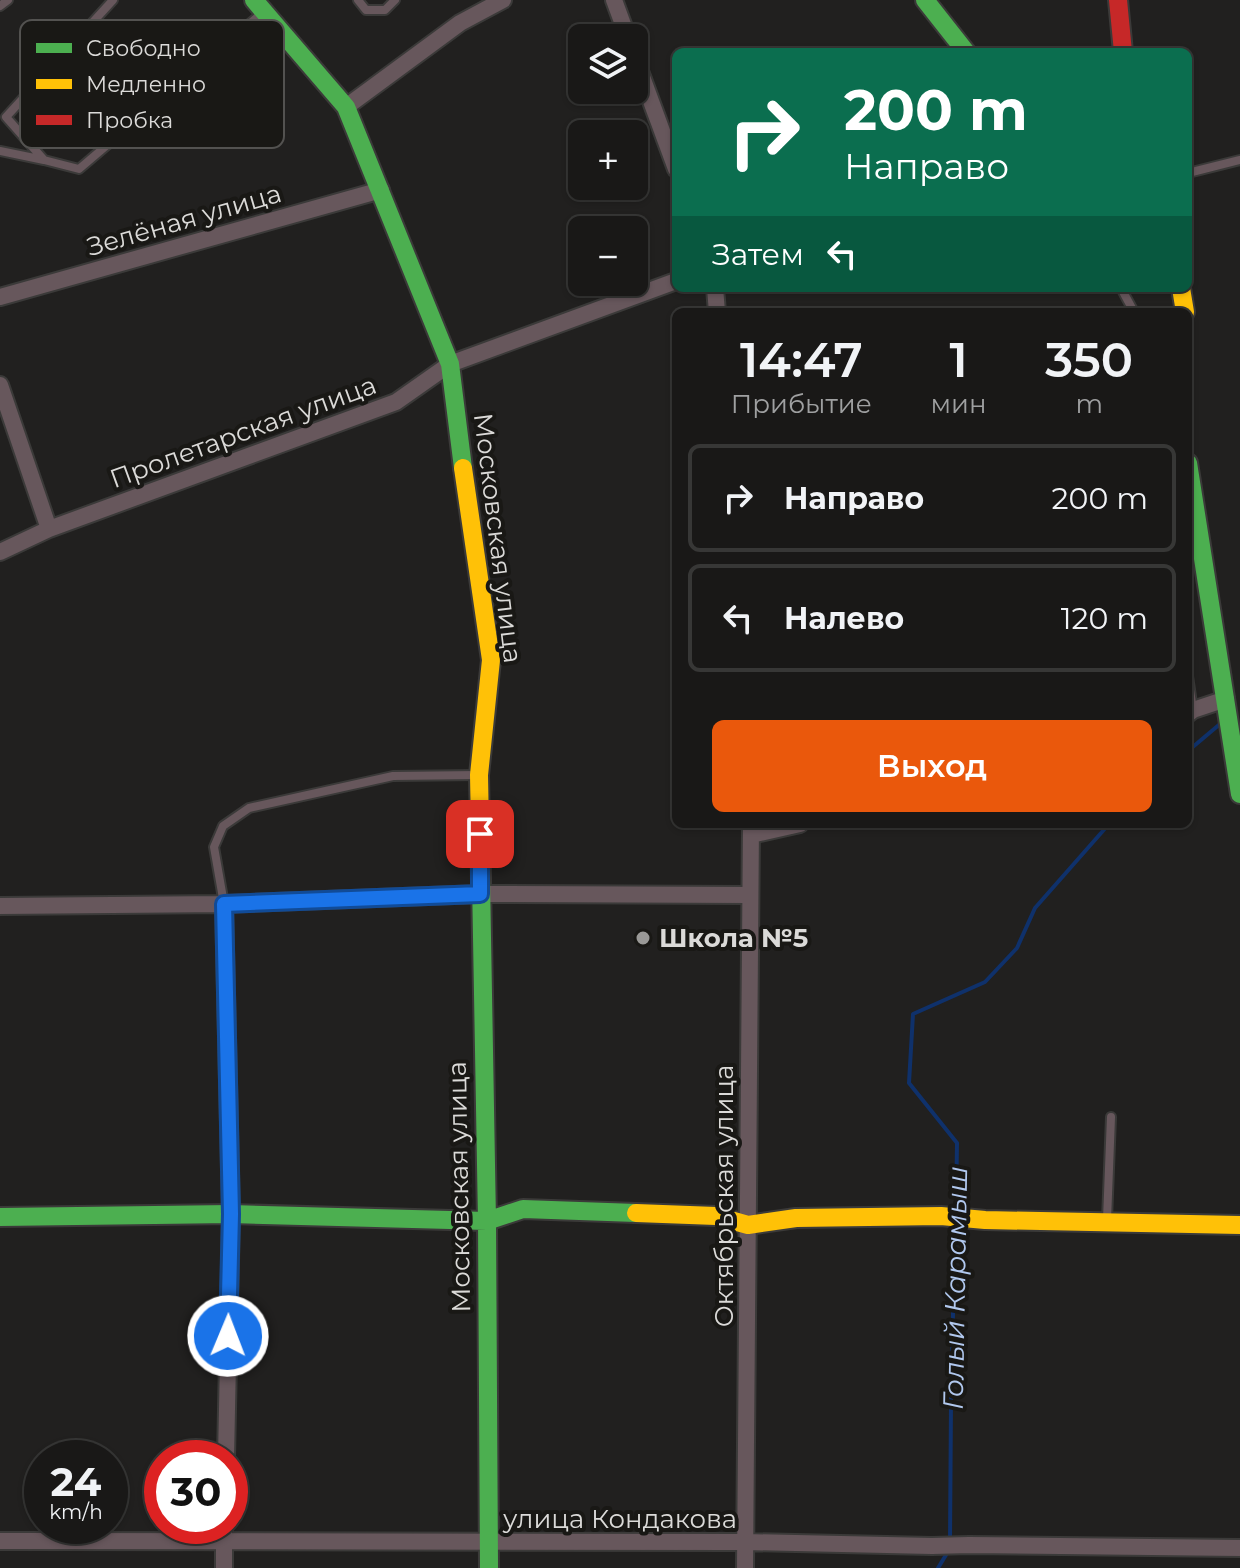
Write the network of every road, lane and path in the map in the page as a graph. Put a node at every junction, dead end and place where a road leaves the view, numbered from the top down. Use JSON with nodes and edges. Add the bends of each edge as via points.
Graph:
{"nodes":[{"id":1,"x":7,"y":0,"type":"edge"},
{"id":2,"x":113,"y":0,"type":"edge"},
{"id":3,"x":358,"y":0,"type":"edge"},
{"id":4,"x":395,"y":0,"type":"edge"},
{"id":5,"x":503,"y":0,"type":"edge"},
{"id":6,"x":614,"y":0,"type":"edge"},
{"id":7,"x":925,"y":0,"type":"edge"},
{"id":8,"x":1118,"y":0,"type":"edge"},
{"id":9,"x":259,"y":5,"type":"edge"},
{"id":10,"x":0,"y":6,"type":"edge"},
{"id":11,"x":95,"y":20,"type":"edge"},
{"id":12,"x":243,"y":20,"type":"edge"},
{"id":13,"x":623,"y":24,"type":"edge"},
{"id":14,"x":284,"y":34,"type":"edge"},
{"id":15,"x":963,"y":48,"type":"edge"},
{"id":16,"x":1123,"y":48,"type":"edge"},
{"id":17,"x":648,"y":93,"type":"edge"},
{"id":18,"x":20,"y":101,"type":"edge"},
{"id":19,"x":346,"y":107,"type":"junction"},
{"id":20,"x":3,"y":119,"type":"edge"},
{"id":21,"x":20,"y":136,"type":"edge"},
{"id":22,"x":32,"y":148,"type":"edge"},
{"id":23,"x":102,"y":148,"type":"edge"},
{"id":24,"x":0,"y":151,"type":"edge"},
{"id":25,"x":672,"y":158,"type":"edge"},
{"id":26,"x":44,"y":160,"type":"junction"},
{"id":27,"x":1240,"y":160,"type":"edge"},
{"id":28,"x":1192,"y":172,"type":"edge"},
{"id":29,"x":381,"y":190,"type":"junction"},
{"id":30,"x":672,"y":282,"type":"edge"},
{"id":31,"x":0,"y":297,"type":"edge"},
{"id":32,"x":450,"y":364,"type":"junction"},
{"id":33,"x":0,"y":385,"type":"edge"},
{"id":34,"x":1192,"y":488,"type":"edge"},
{"id":35,"x":49,"y":529,"type":"junction"},
{"id":36,"x":0,"y":552,"type":"edge"},
{"id":37,"x":1226,"y":699,"type":"junction"},
{"id":38,"x":1192,"y":712,"type":"edge"},
{"id":39,"x":479,"y":775,"type":"junction"},
{"id":40,"x":1240,"y":794,"type":"edge"},
{"id":41,"x":751,"y":829,"type":"edge"},
{"id":42,"x":480,"y":894,"type":"junction"},
{"id":43,"x":750,"y":895,"type":"junction"},
{"id":44,"x":224,"y":904,"type":"junction"},
{"id":45,"x":0,"y":906,"type":"edge"},
{"id":46,"x":1111,"y":1117,"type":"dead end"},
{"id":47,"x":231,"y":1214,"type":"junction"},
{"id":48,"x":0,"y":1217,"type":"edge"},
{"id":49,"x":487,"y":1221,"type":"junction"},
{"id":50,"x":1107,"y":1223,"type":"junction"},
{"id":51,"x":748,"y":1225,"type":"junction"},
{"id":52,"x":1240,"y":1225,"type":"edge"},
{"id":53,"x":226,"y":1440,"type":"edge"},
{"id":54,"x":248,"y":1535,"type":"edge"},
{"id":55,"x":144,"y":1536,"type":"edge"},
{"id":56,"x":0,"y":1541,"type":"edge"},
{"id":57,"x":745,"y":1542,"type":"junction"},
{"id":58,"x":489,"y":1543,"type":"junction"},
{"id":59,"x":224,"y":1544,"type":"edge"},
{"id":60,"x":1240,"y":1548,"type":"edge"},
{"id":61,"x":224,"y":1568,"type":"edge"},
{"id":62,"x":489,"y":1568,"type":"edge"},
{"id":63,"x":745,"y":1568,"type":"edge"}],
"edges":[{"from":1,"to":10,"type":"lane"},
{"from":2,"to":11,"type":"lane"},
{"from":3,"to":4,"type":"lane","via":[[366,10],[385,10]]},
{"from":5,"to":19,"type":"street","via":[[460,23]]},
{"from":6,"to":13,"type":"street"},
{"from":7,"to":15,"type":"street"},
{"from":8,"to":16,"type":"street"},
{"from":9,"to":12,"type":"lane"},
{"from":14,"to":19,"type":"street","name":"Московская улица"},
{"from":17,"to":25,"type":"street"},
{"from":18,"to":20,"type":"lane"},
{"from":19,"to":29,"type":"street","name":"Московская улица"},
{"from":20,"to":21,"type":"lane"},
{"from":22,"to":26,"type":"lane"},
{"from":23,"to":26,"type":"lane","via":[[79,169]]},
{"from":24,"to":26,"type":"lane"},
{"from":27,"to":28,"type":"lane"},
{"from":29,"to":31,"type":"street","name":"Зелёная улица"},
{"from":29,"to":32,"type":"street","name":"Московская улица"},
{"from":30,"to":32,"type":"street","name":"Пролетарская улица"},
{"from":32,"to":35,"type":"street","name":"Пролетарская улица","via":[[396,402]]},
{"from":32,"to":39,"type":"street","name":"Московская улица","via":[[491,660]]},
{"from":33,"to":35,"type":"street"},
{"from":34,"to":37,"type":"street"},
{"from":35,"to":36,"type":"street","name":"Пролетарская улица"},
{"from":37,"to":38,"type":"street"},
{"from":37,"to":40,"type":"street"},
{"from":39,"to":42,"type":"street","name":"Московская улица"},
{"from":39,"to":44,"type":"lane","via":[[393,776],[249,808],[223,826],[214,847]]},
{"from":41,"to":43,"type":"street","name":"Октябрьская улица"},
{"from":42,"to":43,"type":"street"},
{"from":42,"to":44,"type":"street"},
{"from":42,"to":49,"type":"street","name":"Московская улица"},
{"from":43,"to":51,"type":"street","name":"Октябрьская улица"},
{"from":44,"to":45,"type":"street"},
{"from":44,"to":47,"type":"street"},
{"from":46,"to":50,"type":"lane"},
{"from":47,"to":48,"type":"street"},
{"from":47,"to":49,"type":"street"},
{"from":47,"to":53,"type":"street"},
{"from":49,"to":51,"type":"street","via":[[523,1209],[716,1216]]},
{"from":49,"to":58,"type":"street","name":"Московская улица"},
{"from":50,"to":51,"type":"street","via":[[941,1216],[796,1218]]},
{"from":50,"to":52,"type":"street"},
{"from":51,"to":57,"type":"street","name":"Октябрьская улица"},
{"from":54,"to":58,"type":"street","name":"улица Кондакова"},
{"from":55,"to":56,"type":"street","name":"улица Кондакова"},
{"from":57,"to":58,"type":"street","name":"улица Кондакова"},
{"from":57,"to":60,"type":"street","name":"улица Кондакова"},
{"from":57,"to":63,"type":"street","name":"Октябрьская улица"},
{"from":58,"to":62,"type":"street","name":"Московская улица"},
{"from":59,"to":61,"type":"street"}]}
